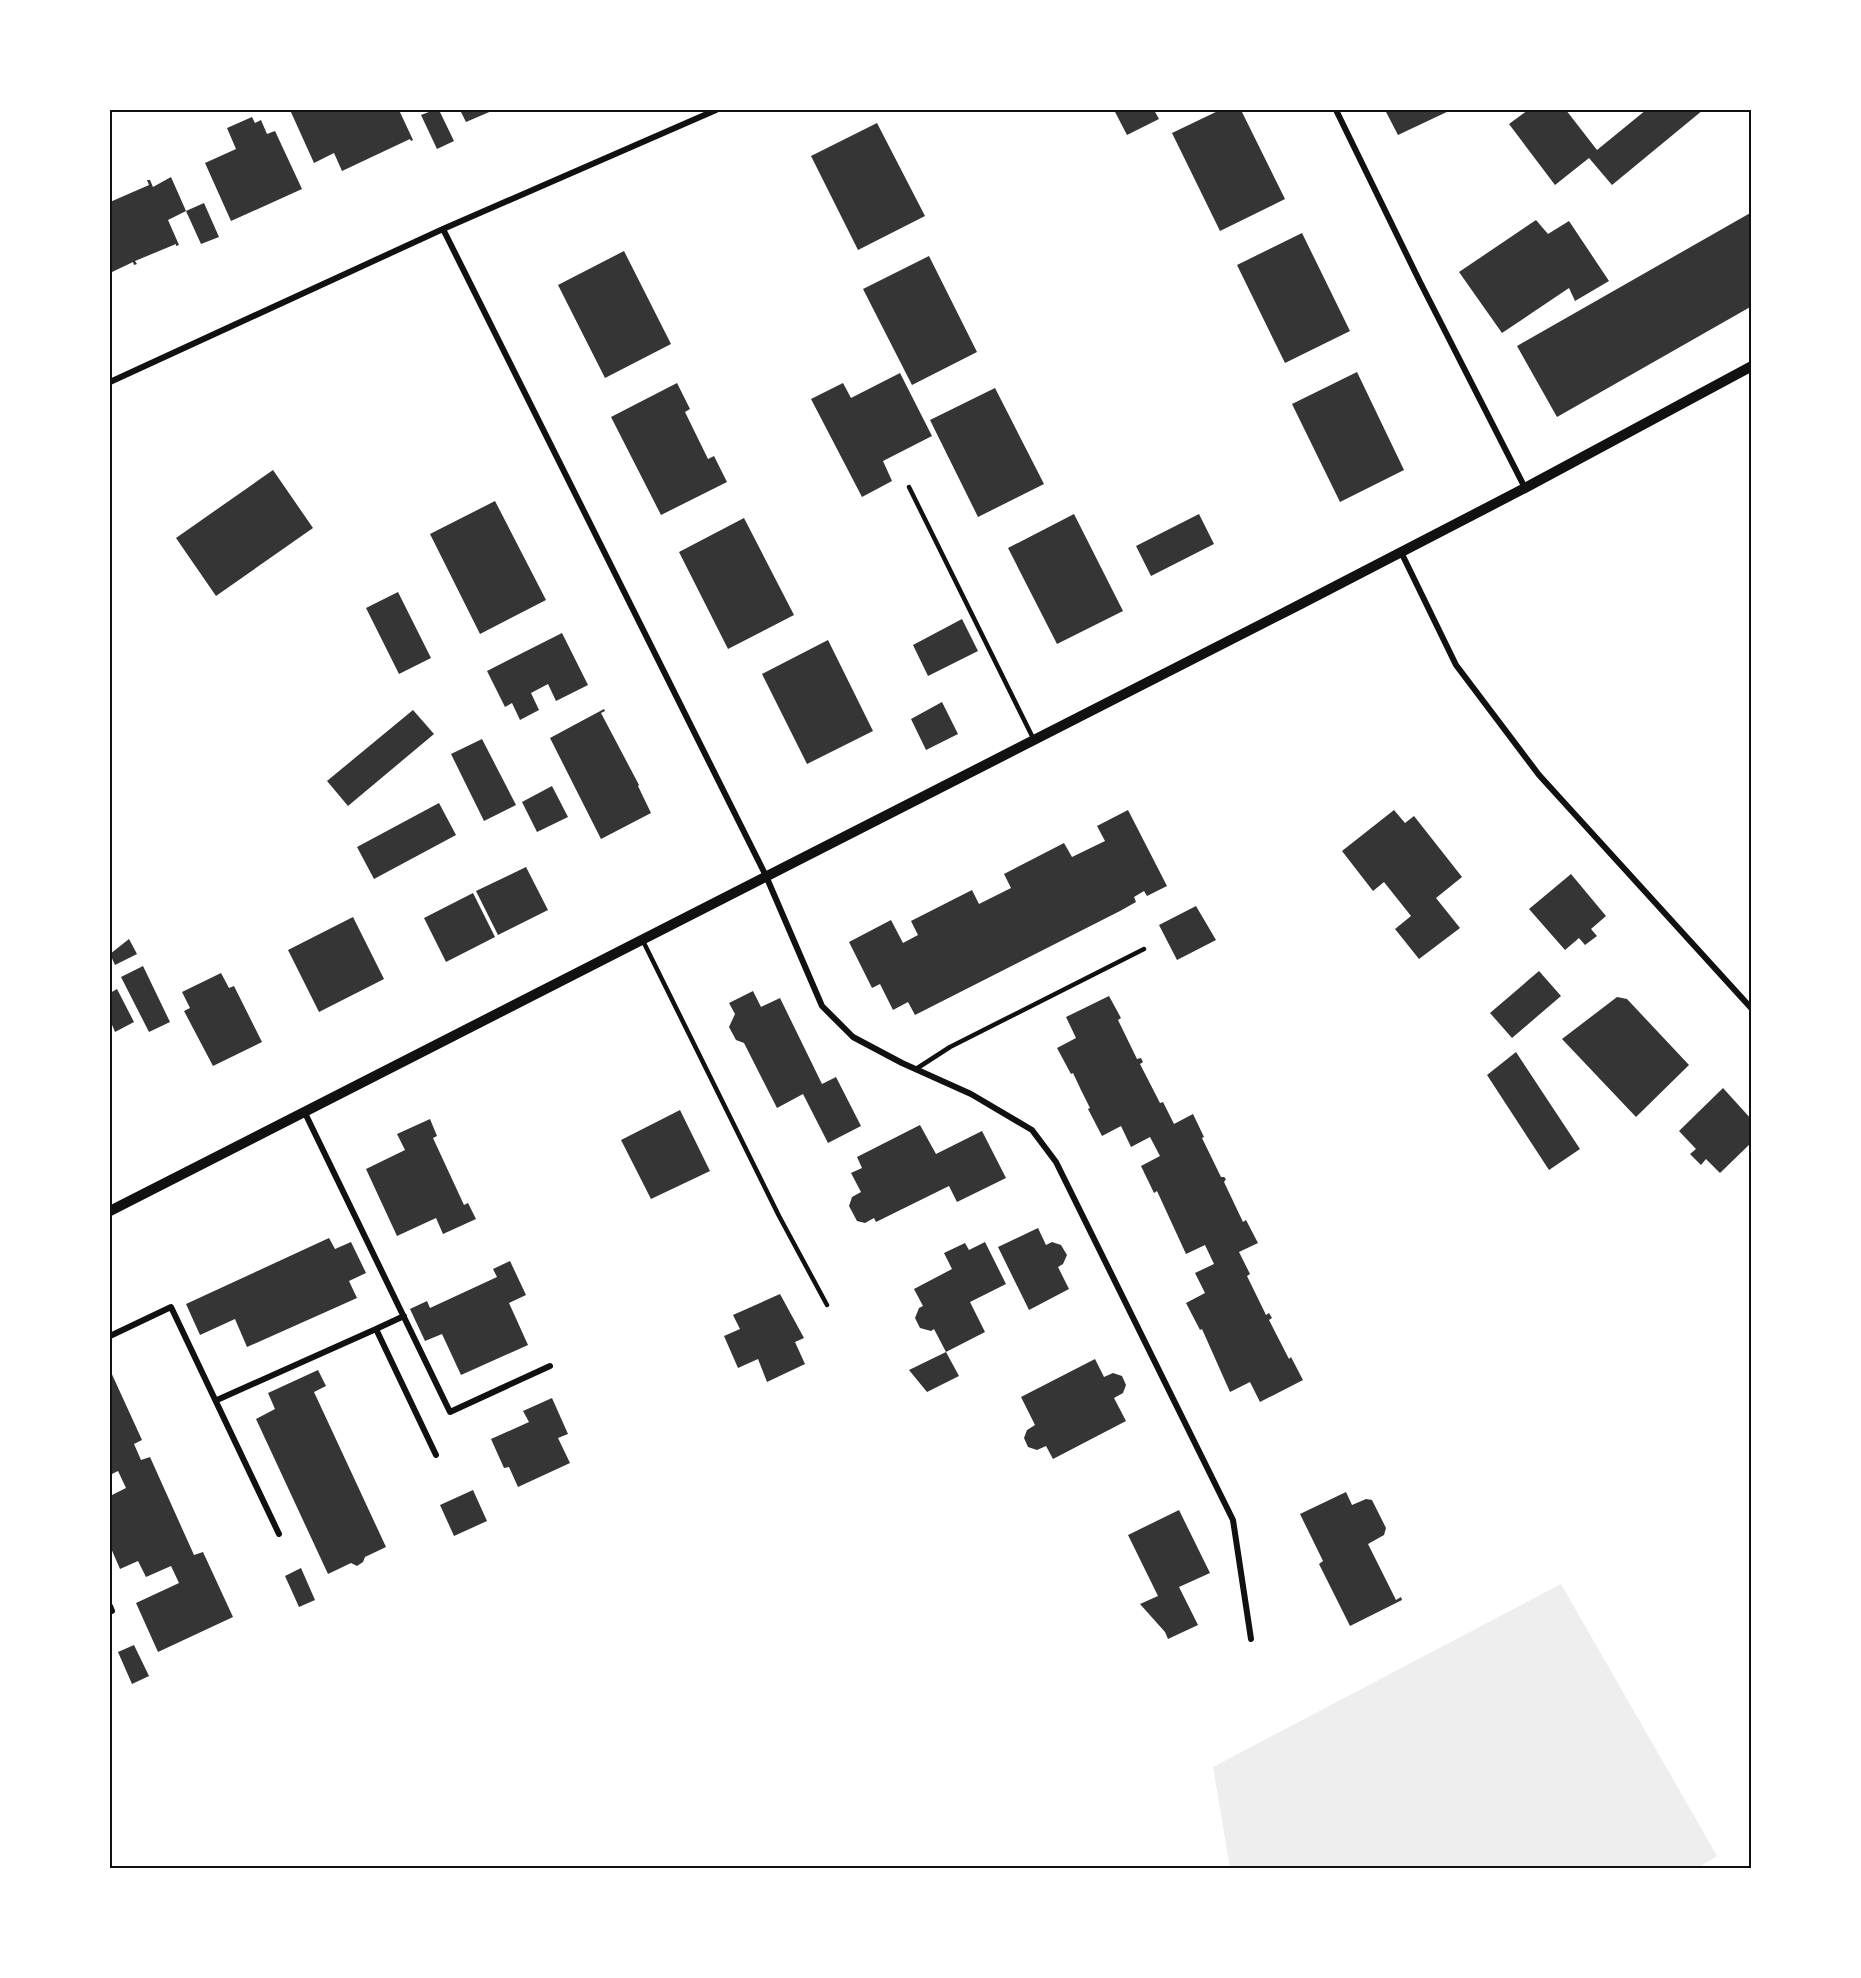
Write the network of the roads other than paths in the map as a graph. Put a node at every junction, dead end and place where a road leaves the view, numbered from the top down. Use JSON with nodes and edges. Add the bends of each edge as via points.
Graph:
{"nodes":[{"id":1,"x":716,"y":110,"type":"edge"},
{"id":2,"x":1336,"y":110,"type":"edge"},
{"id":3,"x":443,"y":229,"type":"junction"},
{"id":4,"x":1752,"y":366,"type":"edge"},
{"id":5,"x":110,"y":382,"type":"edge"},
{"id":6,"x":909,"y":487,"type":"dead end"},
{"id":7,"x":1525,"y":488,"type":"junction"},
{"id":8,"x":1401,"y":552,"type":"junction"},
{"id":9,"x":1034,"y":741,"type":"junction"},
{"id":10,"x":766,"y":876,"type":"junction"},
{"id":11,"x":642,"y":939,"type":"junction"},
{"id":12,"x":1144,"y":949,"type":"dead end"},
{"id":13,"x":1752,"y":1009,"type":"edge"},
{"id":14,"x":916,"y":1069,"type":"junction"},
{"id":15,"x":304,"y":1111,"type":"junction"},
{"id":16,"x":110,"y":1211,"type":"edge"},
{"id":17,"x":827,"y":1305,"type":"dead end"},
{"id":18,"x":404,"y":1316,"type":"junction"},
{"id":19,"x":376,"y":1329,"type":"junction"},
{"id":20,"x":110,"y":1336,"type":"edge"},
{"id":21,"x":550,"y":1366,"type":"dead end"},
{"id":22,"x":217,"y":1400,"type":"junction"},
{"id":23,"x":436,"y":1455,"type":"dead end"},
{"id":24,"x":279,"y":1534,"type":"dead end"},
{"id":25,"x":1251,"y":1639,"type":"dead end"}],
"edges":[{"from":1,"to":3,"type":"street"},
{"from":2,"to":7,"type":"street"},
{"from":3,"to":5,"type":"street"},
{"from":3,"to":10,"type":"street"},
{"from":4,"to":7,"type":"street"},
{"from":6,"to":9,"type":"lane"},
{"from":7,"to":8,"type":"street"},
{"from":8,"to":9,"type":"street"},
{"from":8,"to":13,"type":"street","via":[[1456,665],[1539,775]]},
{"from":9,"to":10,"type":"street"},
{"from":10,"to":11,"type":"street"},
{"from":10,"to":14,"type":"street","via":[[822,1006],[853,1037]]},
{"from":11,"to":15,"type":"street"},
{"from":11,"to":17,"type":"lane"},
{"from":12,"to":14,"type":"lane","via":[[950,1047]]},
{"from":14,"to":25,"type":"street","via":[[971,1094],[1032,1130],[1056,1162],[1233,1520]]},
{"from":15,"to":16,"type":"street"},
{"from":15,"to":18,"type":"street"},
{"from":18,"to":19,"type":"street"},
{"from":18,"to":21,"type":"street","via":[[450,1412]]},
{"from":19,"to":22,"type":"street"},
{"from":19,"to":23,"type":"street"},
{"from":20,"to":22,"type":"street","via":[[171,1307]]},
{"from":22,"to":24,"type":"street"}]}
